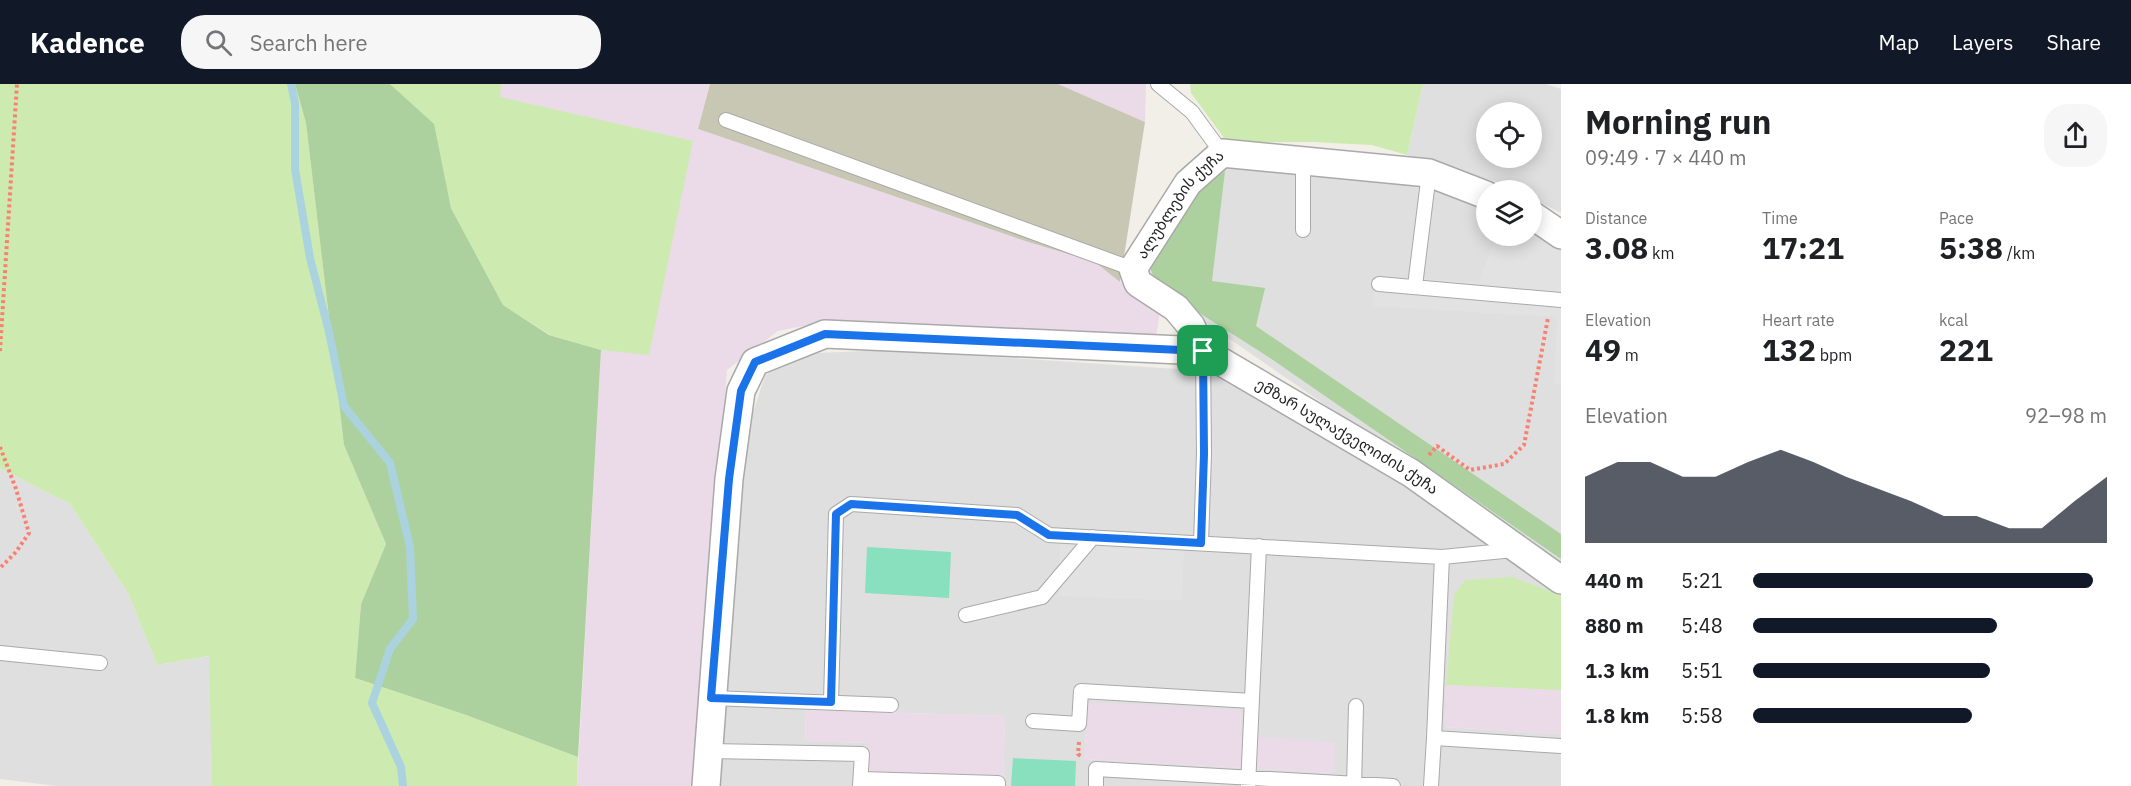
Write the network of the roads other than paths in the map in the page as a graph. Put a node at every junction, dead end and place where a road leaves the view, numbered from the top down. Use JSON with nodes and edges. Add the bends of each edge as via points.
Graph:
{"nodes":[{"id":1,"x":1162,"y":86,"type":"edge"},
{"id":2,"x":726,"y":120,"type":"dead end"},
{"id":3,"x":1222,"y":153,"type":"junction"},
{"id":4,"x":1303,"y":160,"type":"junction"},
{"id":5,"x":1428,"y":173,"type":"junction"},
{"id":6,"x":1476,"y":191,"type":"edge"},
{"id":7,"x":1542,"y":222,"type":"edge"},
{"id":8,"x":1303,"y":230,"type":"dead end"},
{"id":9,"x":1561,"y":235,"type":"edge"},
{"id":10,"x":1133,"y":269,"type":"junction"},
{"id":11,"x":1379,"y":284,"type":"dead end"},
{"id":12,"x":1415,"y":286,"type":"junction"},
{"id":13,"x":1556,"y":300,"type":"edge"},
{"id":14,"x":1203,"y":351,"type":"junction"},
{"id":15,"x":1093,"y":537,"type":"junction"},
{"id":16,"x":1201,"y":543,"type":"junction"},
{"id":17,"x":1259,"y":546,"type":"junction"},
{"id":18,"x":1517,"y":550,"type":"junction"},
{"id":19,"x":1442,"y":557,"type":"junction"},
{"id":20,"x":1561,"y":580,"type":"edge"},
{"id":21,"x":966,"y":615,"type":"dead end"},
{"id":22,"x":0,"y":653,"type":"edge"},
{"id":23,"x":100,"y":663,"type":"dead end"},
{"id":24,"x":711,"y":698,"type":"junction"},
{"id":25,"x":1252,"y":701,"type":"junction"},
{"id":26,"x":831,"y":702,"type":"junction"},
{"id":27,"x":891,"y":705,"type":"dead end"},
{"id":28,"x":1356,"y":706,"type":"dead end"},
{"id":29,"x":1033,"y":721,"type":"dead end"},
{"id":30,"x":1434,"y":738,"type":"junction"},
{"id":31,"x":1561,"y":746,"type":"edge"},
{"id":32,"x":709,"y":751,"type":"junction"},
{"id":33,"x":1186,"y":780,"type":"edge"},
{"id":34,"x":1248,"y":782,"type":"edge"},
{"id":35,"x":860,"y":783,"type":"edge"},
{"id":36,"x":1354,"y":785,"type":"edge"},
{"id":37,"x":706,"y":786,"type":"edge"},
{"id":38,"x":998,"y":786,"type":"edge"},
{"id":39,"x":1096,"y":786,"type":"edge"},
{"id":40,"x":1393,"y":786,"type":"edge"},
{"id":41,"x":1431,"y":786,"type":"edge"}],
"edges":[{"from":1,"to":3,"type":"lane","via":[[1192,111]]},
{"from":2,"to":10,"type":"lane"},
{"from":3,"to":4,"type":"street","name":"ალუბლების ქუჩა"},
{"from":3,"to":10,"type":"street","name":"ალუბლების ქუჩა","via":[[1188,183]]},
{"from":4,"to":5,"type":"street","name":"ალუბლების ქუჩა"},
{"from":4,"to":8,"type":"lane"},
{"from":5,"to":6,"type":"street","name":"ალუბლების ქუჩა"},
{"from":5,"to":12,"type":"lane"},
{"from":7,"to":9,"type":"street"},
{"from":10,"to":14,"type":"street","name":"ალუბლების ქუჩა","via":[[1138,283],[1176,308]]},
{"from":11,"to":12,"type":"lane"},
{"from":12,"to":13,"type":"lane"},
{"from":14,"to":16,"type":"lane"},
{"from":14,"to":18,"type":"street","name":"ემზარ სულაქველიძის ქუჩა","via":[[1411,473]]},
{"from":14,"to":24,"type":"street","name":"ემზარ სულაქველიძის ქუჩა","via":[[825,334],[755,362],[741,391],[729,479]]},
{"from":15,"to":16,"type":"lane"},
{"from":15,"to":21,"type":"lane","via":[[1042,597]]},
{"from":15,"to":26,"type":"lane","via":[[1049,535],[1017,515],[851,504],[836,514]]},
{"from":16,"to":17,"type":"lane"},
{"from":17,"to":19,"type":"lane"},
{"from":17,"to":25,"type":"lane"},
{"from":18,"to":19,"type":"lane"},
{"from":18,"to":20,"type":"street","name":"ემზარ სულაქველიძის ქუჩა"},
{"from":19,"to":30,"type":"lane"},
{"from":22,"to":23,"type":"lane"},
{"from":24,"to":26,"type":"lane"},
{"from":24,"to":32,"type":"street","name":"ემზარ სულაქველიძის ქუჩა"},
{"from":25,"to":29,"type":"lane","via":[[1081,691],[1079,724]]},
{"from":25,"to":34,"type":"lane"},
{"from":26,"to":27,"type":"lane"},
{"from":28,"to":36,"type":"lane"},
{"from":30,"to":31,"type":"lane"},
{"from":30,"to":41,"type":"lane"},
{"from":32,"to":35,"type":"lane","via":[[862,754]]},
{"from":32,"to":37,"type":"street","name":"ემზარ სულაქველიძის ქუჩა"},
{"from":33,"to":34,"type":"lane"},
{"from":33,"to":39,"type":"lane","via":[[1096,769]]},
{"from":34,"to":36,"type":"lane"},
{"from":35,"to":38,"type":"lane"},
{"from":36,"to":40,"type":"lane"}]}
